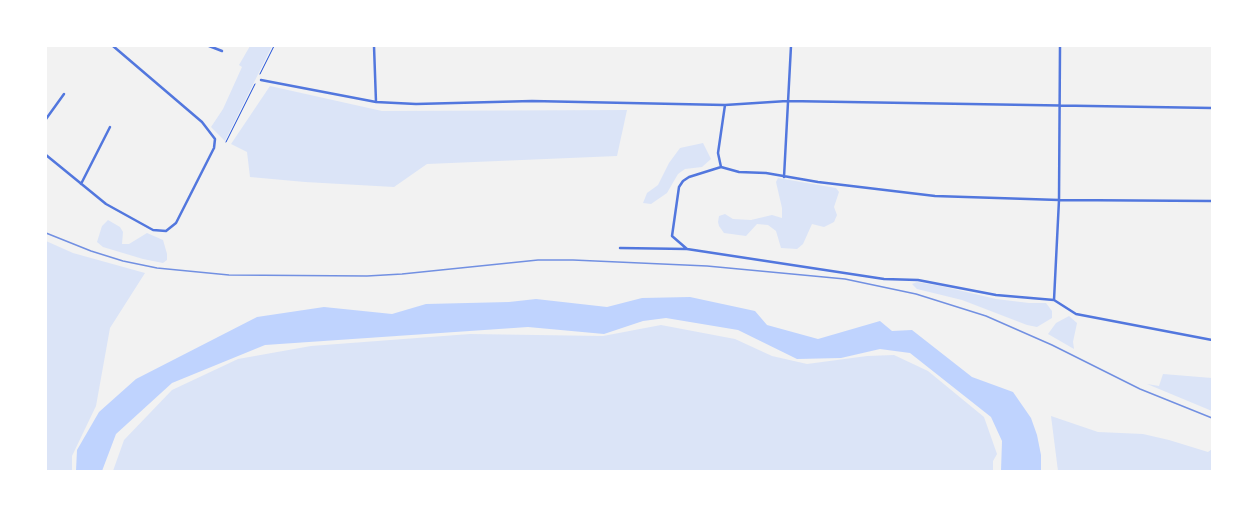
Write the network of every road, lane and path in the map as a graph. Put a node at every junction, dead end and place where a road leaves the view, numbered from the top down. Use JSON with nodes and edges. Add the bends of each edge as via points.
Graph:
{"nodes":[{"id":1,"x":113,"y":46,"type":"edge"},
{"id":2,"x":209,"y":46,"type":"edge"},
{"id":3,"x":274,"y":46,"type":"edge"},
{"id":4,"x":374,"y":46,"type":"edge"},
{"id":5,"x":791,"y":46,"type":"edge"},
{"id":6,"x":1060,"y":46,"type":"edge"},
{"id":7,"x":222,"y":52,"type":"dead end"},
{"id":8,"x":260,"y":74,"type":"dead end"},
{"id":9,"x":261,"y":80,"type":"dead end"},
{"id":10,"x":256,"y":84,"type":"dead end"},
{"id":11,"x":64,"y":94,"type":"dead end"},
{"id":12,"x":787,"y":101,"type":"junction"},
{"id":13,"x":376,"y":102,"type":"junction"},
{"id":14,"x":1061,"y":104,"type":"junction"},
{"id":15,"x":725,"y":105,"type":"junction"},
{"id":16,"x":1212,"y":108,"type":"edge"},
{"id":17,"x":46,"y":118,"type":"edge"},
{"id":18,"x":110,"y":127,"type":"dead end"},
{"id":19,"x":226,"y":142,"type":"dead end"},
{"id":20,"x":46,"y":155,"type":"edge"},
{"id":21,"x":721,"y":167,"type":"junction"},
{"id":22,"x":784,"y":177,"type":"junction"},
{"id":23,"x":81,"y":184,"type":"junction"},
{"id":24,"x":1059,"y":200,"type":"junction"},
{"id":25,"x":1212,"y":201,"type":"edge"},
{"id":26,"x":620,"y":248,"type":"dead end"},
{"id":27,"x":687,"y":250,"type":"junction"},
{"id":28,"x":1054,"y":300,"type":"junction"},
{"id":29,"x":1212,"y":340,"type":"edge"}],
"edges":[{"from":1,"to":23,"type":"street","via":[[202,122],[215,139],[214,148],[176,223],[166,231],[153,230],[106,204]]},
{"from":2,"to":7,"type":"street"},
{"from":3,"to":8,"type":"path"},
{"from":4,"to":13,"type":"street"},
{"from":5,"to":12,"type":"street"},
{"from":6,"to":14,"type":"street"},
{"from":9,"to":13,"type":"street"},
{"from":10,"to":19,"type":"path"},
{"from":11,"to":17,"type":"street"},
{"from":12,"to":14,"type":"street"},
{"from":12,"to":15,"type":"street"},
{"from":12,"to":22,"type":"street"},
{"from":13,"to":15,"type":"street","via":[[416,104],[532,100]]},
{"from":14,"to":16,"type":"street"},
{"from":14,"to":24,"type":"street"},
{"from":15,"to":21,"type":"street","via":[[718,153]]},
{"from":18,"to":23,"type":"street"},
{"from":20,"to":23,"type":"street"},
{"from":21,"to":22,"type":"street","via":[[739,172]]},
{"from":21,"to":27,"type":"street","via":[[690,176],[679,187],[672,236]]},
{"from":22,"to":24,"type":"street","via":[[935,196]]},
{"from":24,"to":25,"type":"street"},
{"from":24,"to":28,"type":"street"},
{"from":26,"to":27,"type":"street"},
{"from":27,"to":28,"type":"street","via":[[884,280],[918,280],[996,295]]},
{"from":28,"to":29,"type":"street","via":[[1076,314]]}]}
